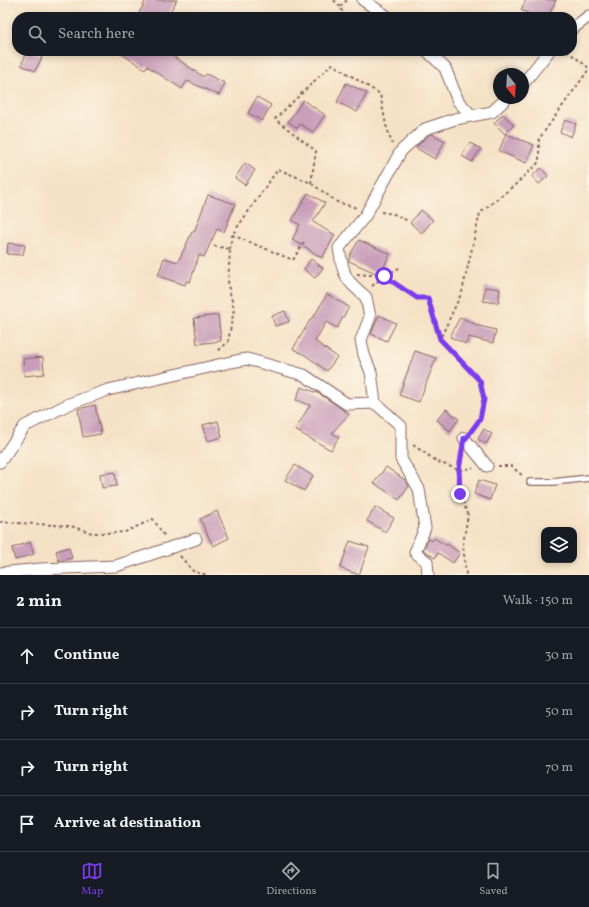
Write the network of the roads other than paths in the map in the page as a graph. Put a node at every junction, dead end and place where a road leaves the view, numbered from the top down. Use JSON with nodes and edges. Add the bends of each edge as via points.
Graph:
{"nodes":[{"id":1,"x":363,"y":0,"type":"edge"},
{"id":2,"x":381,"y":12,"type":"edge"},
{"id":3,"x":589,"y":16,"type":"edge"},
{"id":4,"x":577,"y":25,"type":"edge"},
{"id":5,"x":432,"y":56,"type":"edge"},
{"id":6,"x":545,"y":56,"type":"edge"},
{"id":7,"x":529,"y":76,"type":"edge"},
{"id":8,"x":501,"y":104,"type":"edge"},
{"id":9,"x":472,"y":116,"type":"junction"},
{"id":10,"x":375,"y":403,"type":"junction"},
{"id":11,"x":464,"y":438,"type":"road end"},
{"id":12,"x":0,"y":462,"type":"edge"},
{"id":13,"x":487,"y":466,"type":"road end"},
{"id":14,"x":589,"y":478,"type":"edge"},
{"id":15,"x":530,"y":482,"type":"road end"},
{"id":16,"x":196,"y":539,"type":"dead end"},
{"id":17,"x":0,"y":573,"type":"edge"},
{"id":18,"x":428,"y":575,"type":"edge"}],
"edges":[{"from":1,"to":2,"type":"street"},
{"from":3,"to":4,"type":"street"},
{"from":5,"to":9,"type":"street","via":[[445,68],[458,101]]},
{"from":6,"to":7,"type":"street"},
{"from":8,"to":9,"type":"street","via":[[492,112]]},
{"from":9,"to":10,"type":"street","via":[[425,130],[401,151],[367,212],[340,248],[343,272],[351,285],[366,297],[370,317],[361,340],[371,372]]},
{"from":10,"to":12,"type":"street","via":[[347,404],[304,375],[247,360],[231,362],[108,390],[69,404],[25,426]]},
{"from":10,"to":18,"type":"street","via":[[402,426],[401,459],[419,489],[425,528],[415,552],[427,562]]},
{"from":11,"to":13,"type":"street"},
{"from":14,"to":15,"type":"lane"},
{"from":16,"to":17,"type":"street","via":[[116,566]]}]}
